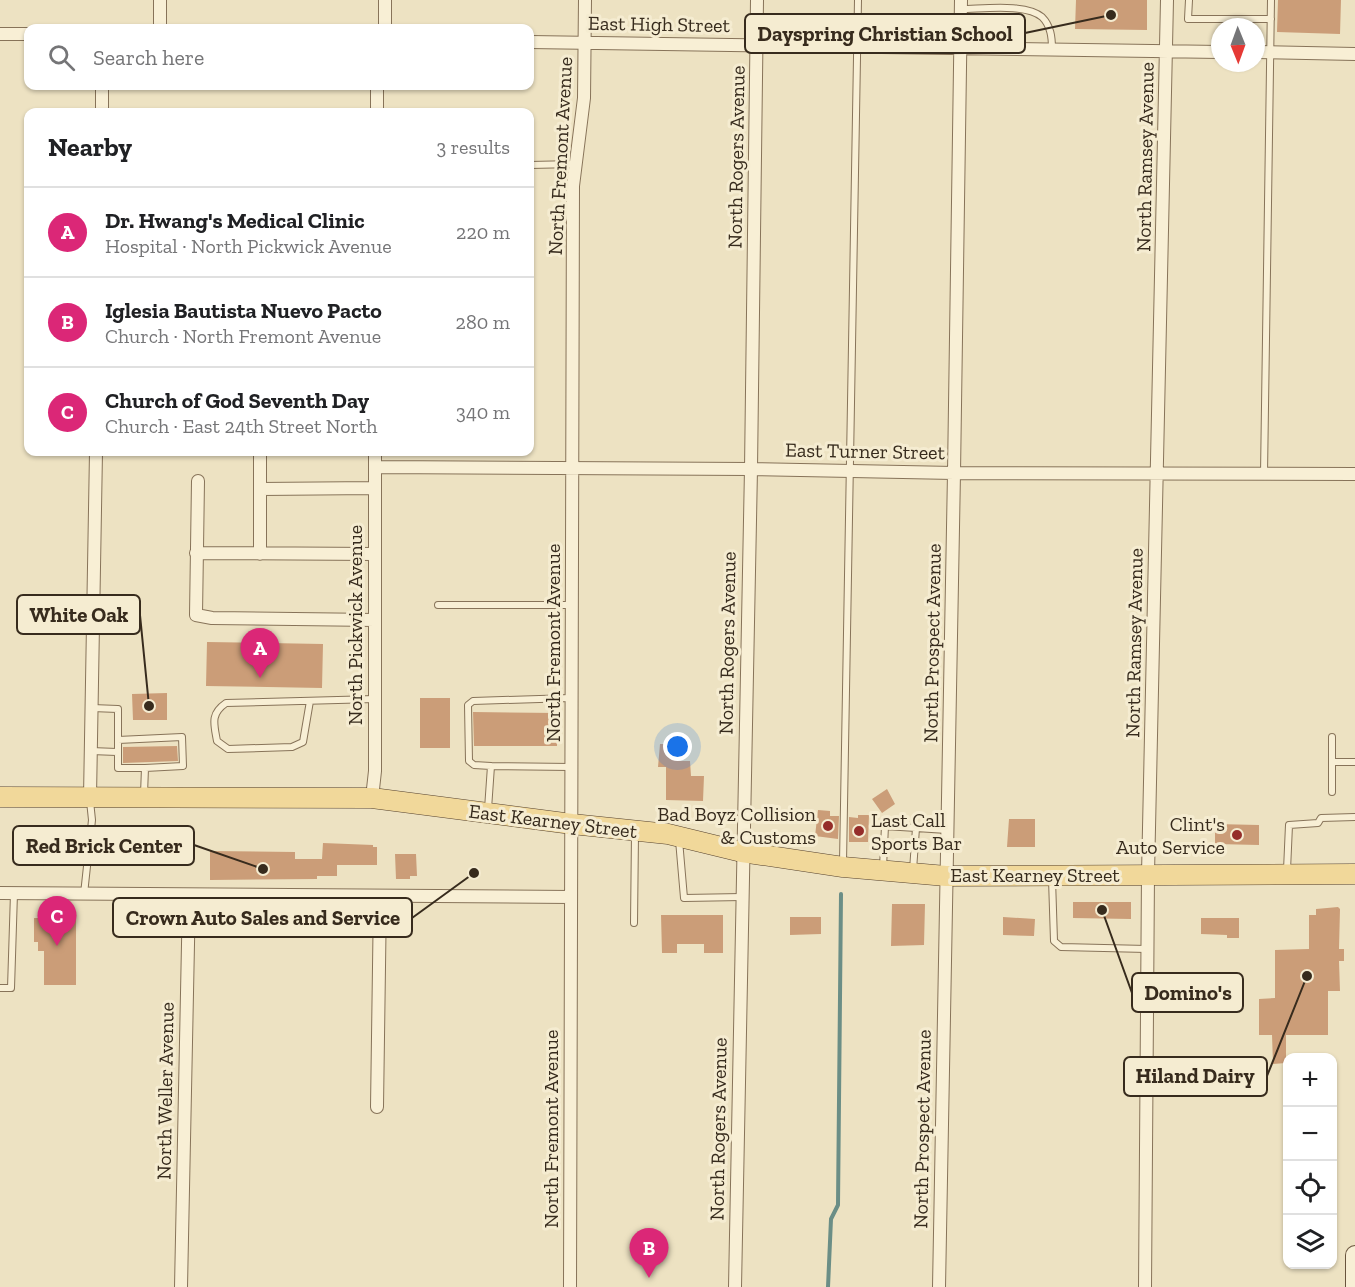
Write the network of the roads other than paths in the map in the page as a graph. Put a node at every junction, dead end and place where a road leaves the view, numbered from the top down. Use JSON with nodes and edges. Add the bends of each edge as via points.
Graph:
{"nodes":[{"id":1,"x":160,"y":0,"type":"edge"},
{"id":2,"x":385,"y":0,"type":"edge"},
{"id":3,"x":585,"y":0,"type":"edge"},
{"id":4,"x":757,"y":0,"type":"edge"},
{"id":5,"x":858,"y":0,"type":"edge"},
{"id":6,"x":1167,"y":0,"type":"edge"},
{"id":7,"x":1189,"y":0,"type":"edge"},
{"id":8,"x":1271,"y":0,"type":"edge"},
{"id":9,"x":961,"y":4,"type":"edge"},
{"id":10,"x":1271,"y":19,"type":"junction"},
{"id":11,"x":159,"y":24,"type":"edge"},
{"id":12,"x":385,"y":24,"type":"edge"},
{"id":13,"x":0,"y":34,"type":"edge"},
{"id":14,"x":24,"y":34,"type":"edge"},
{"id":15,"x":534,"y":42,"type":"edge"},
{"id":16,"x":585,"y":43,"type":"junction"},
{"id":17,"x":757,"y":44,"type":"junction"},
{"id":18,"x":857,"y":45,"type":"junction"},
{"id":19,"x":960,"y":47,"type":"junction"},
{"id":20,"x":1052,"y":49,"type":"junction"},
{"id":21,"x":1167,"y":51,"type":"junction"},
{"id":22,"x":1211,"y":52,"type":"edge"},
{"id":23,"x":1265,"y":53,"type":"edge"},
{"id":24,"x":1270,"y":53,"type":"junction"},
{"id":25,"x":1355,"y":54,"type":"edge"},
{"id":26,"x":102,"y":90,"type":"edge"},
{"id":27,"x":377,"y":90,"type":"edge"},
{"id":28,"x":102,"y":108,"type":"edge"},
{"id":29,"x":377,"y":108,"type":"edge"},
{"id":30,"x":576,"y":164,"type":"junction"},
{"id":31,"x":534,"y":165,"type":"edge"},
{"id":32,"x":96,"y":456,"type":"edge"},
{"id":33,"x":260,"y":456,"type":"edge"},
{"id":34,"x":375,"y":456,"type":"edge"},
{"id":35,"x":375,"y":467,"type":"junction"},
{"id":36,"x":573,"y":469,"type":"junction"},
{"id":37,"x":751,"y":469,"type":"junction"},
{"id":38,"x":851,"y":471,"type":"junction"},
{"id":39,"x":954,"y":472,"type":"junction"},
{"id":40,"x":1157,"y":473,"type":"junction"},
{"id":41,"x":1264,"y":474,"type":"junction"},
{"id":42,"x":1355,"y":474,"type":"edge"},
{"id":43,"x":198,"y":481,"type":"dead end"},
{"id":44,"x":375,"y":488,"type":"junction"},
{"id":45,"x":260,"y":489,"type":"junction"},
{"id":46,"x":196,"y":553,"type":"junction"},
{"id":47,"x":260,"y":554,"type":"junction"},
{"id":48,"x":375,"y":554,"type":"junction"},
{"id":49,"x":438,"y":605,"type":"dead end"},
{"id":50,"x":573,"y":605,"type":"junction"},
{"id":51,"x":375,"y":620,"type":"junction"},
{"id":52,"x":572,"y":698,"type":"junction"},
{"id":53,"x":375,"y":699,"type":"junction"},
{"id":54,"x":310,"y":701,"type":"junction"},
{"id":55,"x":92,"y":708,"type":"junction"},
{"id":56,"x":1332,"y":737,"type":"dead end"},
{"id":57,"x":118,"y":740,"type":"junction"},
{"id":58,"x":91,"y":751,"type":"junction"},
{"id":59,"x":117,"y":752,"type":"junction"},
{"id":60,"x":1332,"y":762,"type":"junction"},
{"id":61,"x":1355,"y":762,"type":"edge"},
{"id":62,"x":148,"y":766,"type":"junction"},
{"id":63,"x":491,"y":766,"type":"junction"},
{"id":64,"x":572,"y":767,"type":"junction"},
{"id":65,"x":1332,"y":792,"type":"dead end"},
{"id":66,"x":0,"y":797,"type":"edge"},
{"id":67,"x":90,"y":797,"type":"junction"},
{"id":68,"x":144,"y":797,"type":"junction"},
{"id":69,"x":372,"y":798,"type":"junction"},
{"id":70,"x":488,"y":813,"type":"junction"},
{"id":71,"x":1355,"y":817,"type":"edge"},
{"id":72,"x":572,"y":824,"type":"junction"},
{"id":73,"x":916,"y":828,"type":"junction"},
{"id":74,"x":948,"y":830,"type":"junction"},
{"id":75,"x":635,"y":831,"type":"junction"},
{"id":76,"x":678,"y":837,"type":"junction"},
{"id":77,"x":742,"y":852,"type":"junction"},
{"id":78,"x":843,"y":867,"type":"junction"},
{"id":79,"x":883,"y":871,"type":"junction"},
{"id":80,"x":913,"y":873,"type":"junction"},
{"id":81,"x":1148,"y":874,"type":"junction"},
{"id":82,"x":1287,"y":874,"type":"junction"},
{"id":83,"x":1355,"y":874,"type":"edge"},
{"id":84,"x":1052,"y":875,"type":"junction"},
{"id":85,"x":946,"y":876,"type":"junction"},
{"id":86,"x":0,"y":893,"type":"edge"},
{"id":87,"x":14,"y":893,"type":"junction"},
{"id":88,"x":84,"y":894,"type":"junction"},
{"id":89,"x":189,"y":895,"type":"junction"},
{"id":90,"x":381,"y":897,"type":"junction"},
{"id":91,"x":571,"y":897,"type":"junction"},
{"id":92,"x":742,"y":897,"type":"junction"},
{"id":93,"x":634,"y":923,"type":"dead end"},
{"id":94,"x":1148,"y":949,"type":"junction"},
{"id":95,"x":0,"y":988,"type":"edge"},
{"id":96,"x":377,"y":1107,"type":"dead end"},
{"id":97,"x":1355,"y":1255,"type":"edge"},
{"id":98,"x":181,"y":1287,"type":"edge"},
{"id":99,"x":570,"y":1287,"type":"edge"},
{"id":100,"x":735,"y":1287,"type":"edge"},
{"id":101,"x":939,"y":1287,"type":"edge"},
{"id":102,"x":1145,"y":1287,"type":"edge"},
{"id":103,"x":1355,"y":1287,"type":"edge"}],
"edges":[{"from":1,"to":11,"type":"street"},
{"from":2,"to":12,"type":"street"},
{"from":3,"to":16,"type":"street","name":"North Fremont Avenue"},
{"from":4,"to":17,"type":"street","name":"North Rogers Avenue"},
{"from":5,"to":18,"type":"lane"},
{"from":6,"to":21,"type":"street","name":"North Ramsey Avenue"},
{"from":7,"to":10,"type":"lane","via":[[1188,19]]},
{"from":8,"to":10,"type":"lane"},
{"from":9,"to":19,"type":"street","name":"North Prospect Avenue"},
{"from":9,"to":20,"type":"lane","via":[[1036,14],[1050,29]]},
{"from":10,"to":24,"type":"lane"},
{"from":13,"to":14,"type":"street"},
{"from":15,"to":16,"type":"street","name":"East High Street"},
{"from":16,"to":17,"type":"street","name":"East High Street"},
{"from":16,"to":30,"type":"street","name":"North Fremont Avenue","via":[[584,98]]},
{"from":17,"to":18,"type":"street","name":"East High Street"},
{"from":17,"to":37,"type":"street","name":"North Rogers Avenue"},
{"from":18,"to":19,"type":"street","name":"East High Street"},
{"from":18,"to":38,"type":"lane"},
{"from":19,"to":20,"type":"street","name":"East High Street"},
{"from":19,"to":39,"type":"street","name":"North Prospect Avenue"},
{"from":20,"to":21,"type":"street","name":"East High Street"},
{"from":21,"to":22,"type":"street","name":"East High Street"},
{"from":21,"to":40,"type":"street","name":"North Ramsey Avenue"},
{"from":23,"to":24,"type":"street"},
{"from":24,"to":25,"type":"street"},
{"from":24,"to":41,"type":"lane"},
{"from":26,"to":28,"type":"street"},
{"from":27,"to":29,"type":"street"},
{"from":30,"to":31,"type":"lane"},
{"from":30,"to":36,"type":"street","name":"North Fremont Avenue"},
{"from":32,"to":55,"type":"street"},
{"from":33,"to":45,"type":"street"},
{"from":34,"to":35,"type":"street","name":"North Pickwick Avenue"},
{"from":35,"to":36,"type":"street","name":"East Turner Street"},
{"from":35,"to":44,"type":"street","name":"North Pickwick Avenue"},
{"from":36,"to":37,"type":"street","name":"East Turner Street"},
{"from":36,"to":50,"type":"street","name":"North Fremont Avenue"},
{"from":37,"to":38,"type":"street","name":"East Turner Street"},
{"from":37,"to":77,"type":"street","name":"North Rogers Avenue"},
{"from":38,"to":39,"type":"street","name":"East Turner Street"},
{"from":38,"to":78,"type":"lane"},
{"from":39,"to":40,"type":"street","name":"East Turner Street"},
{"from":39,"to":74,"type":"street","name":"North Prospect Avenue"},
{"from":40,"to":41,"type":"street","name":"East Turner Street"},
{"from":40,"to":81,"type":"street","name":"North Ramsey Avenue"},
{"from":41,"to":42,"type":"street","name":"East Turner Street"},
{"from":43,"to":46,"type":"street"},
{"from":44,"to":45,"type":"street"},
{"from":44,"to":48,"type":"street","name":"North Pickwick Avenue"},
{"from":45,"to":47,"type":"street"},
{"from":46,"to":47,"type":"street"},
{"from":46,"to":51,"type":"street","via":[[195,608],[196,615],[201,617]]},
{"from":47,"to":48,"type":"street"},
{"from":48,"to":51,"type":"street","name":"North Pickwick Avenue"},
{"from":49,"to":50,"type":"lane"},
{"from":50,"to":52,"type":"street","name":"North Fremont Avenue"},
{"from":51,"to":53,"type":"street","name":"North Pickwick Avenue"},
{"from":52,"to":63,"type":"lane","via":[[473,701],[468,705],[469,761]]},
{"from":52,"to":64,"type":"street","name":"North Fremont Avenue"},
{"from":53,"to":54,"type":"lane"},
{"from":53,"to":69,"type":"street","name":"North Pickwick Avenue"},
{"from":54,"to":54,"type":"lane","via":[[226,703],[218,708],[214,719],[217,741],[228,749],[292,747],[303,742]]},
{"from":55,"to":57,"type":"lane","via":[[118,709]]},
{"from":55,"to":58,"type":"street"},
{"from":56,"to":60,"type":"lane"},
{"from":57,"to":59,"type":"lane"},
{"from":57,"to":62,"type":"lane","via":[[149,743],[182,737],[183,766]]},
{"from":58,"to":59,"type":"lane"},
{"from":58,"to":67,"type":"street"},
{"from":59,"to":62,"type":"lane","via":[[118,768]]},
{"from":60,"to":61,"type":"lane"},
{"from":60,"to":65,"type":"lane"},
{"from":62,"to":68,"type":"lane"},
{"from":63,"to":64,"type":"lane"},
{"from":63,"to":70,"type":"lane"},
{"from":64,"to":72,"type":"street","name":"North Fremont Avenue"},
{"from":66,"to":67,"type":"main road","name":"East Kearney Street"},
{"from":67,"to":68,"type":"main road","name":"East Kearney Street"},
{"from":67,"to":88,"type":"lane","via":[[92,820]]},
{"from":68,"to":69,"type":"main road","name":"East Kearney Street"},
{"from":69,"to":70,"type":"main road","name":"East Kearney Street"},
{"from":70,"to":72,"type":"main road","name":"East Kearney Street"},
{"from":71,"to":82,"type":"lane","via":[[1326,816],[1318,823],[1289,825]]},
{"from":72,"to":75,"type":"main road","name":"East Kearney Street"},
{"from":72,"to":91,"type":"street","name":"North Fremont Avenue"},
{"from":73,"to":74,"type":"lane"},
{"from":73,"to":79,"type":"lane","via":[[885,826]]},
{"from":73,"to":80,"type":"lane"},
{"from":74,"to":85,"type":"street","name":"North Prospect Avenue"},
{"from":75,"to":76,"type":"main road","name":"East Kearney Street"},
{"from":75,"to":93,"type":"lane"},
{"from":76,"to":77,"type":"main road","name":"East Kearney Street"},
{"from":76,"to":92,"type":"lane","via":[[684,898]]},
{"from":77,"to":78,"type":"main road","name":"East Kearney Street"},
{"from":77,"to":92,"type":"street","name":"North Rogers Avenue"},
{"from":78,"to":79,"type":"main road","name":"East Kearney Street"},
{"from":79,"to":80,"type":"main road","name":"East Kearney Street"},
{"from":80,"to":85,"type":"main road","name":"East Kearney Street"},
{"from":81,"to":82,"type":"main road","name":"East Kearney Street"},
{"from":81,"to":84,"type":"main road","name":"East Kearney Street"},
{"from":81,"to":94,"type":"street","name":"North Ramsey Avenue"},
{"from":82,"to":83,"type":"main road","name":"East Kearney Street"},
{"from":84,"to":85,"type":"main road","name":"East Kearney Street"},
{"from":84,"to":94,"type":"lane","via":[[1054,941],[1061,947]]},
{"from":85,"to":101,"type":"street","name":"North Prospect Avenue"},
{"from":86,"to":87,"type":"street"},
{"from":87,"to":88,"type":"street"},
{"from":87,"to":95,"type":"lane","via":[[12,988]]},
{"from":88,"to":89,"type":"street"},
{"from":89,"to":90,"type":"street"},
{"from":89,"to":98,"type":"street","name":"North Weller Avenue"},
{"from":90,"to":91,"type":"street"},
{"from":90,"to":96,"type":"street"},
{"from":91,"to":99,"type":"street","name":"North Fremont Avenue"},
{"from":92,"to":100,"type":"street","name":"North Rogers Avenue"},
{"from":94,"to":102,"type":"street","name":"North Ramsey Avenue"},
{"from":97,"to":103,"type":"main road"}]}
